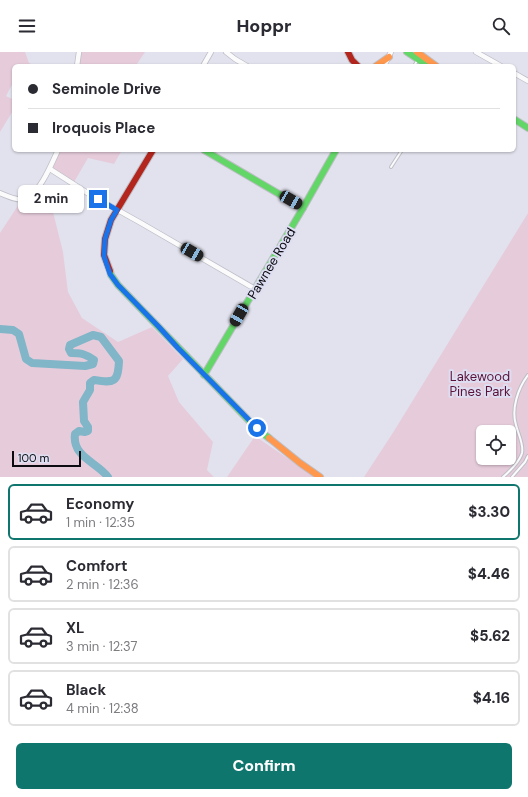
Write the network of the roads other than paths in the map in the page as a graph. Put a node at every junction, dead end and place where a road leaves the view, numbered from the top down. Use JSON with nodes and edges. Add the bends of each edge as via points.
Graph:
{"nodes":[{"id":1,"x":78,"y":52,"type":"edge"},
{"id":2,"x":211,"y":52,"type":"edge"},
{"id":3,"x":226,"y":52,"type":"edge"},
{"id":4,"x":348,"y":52,"type":"edge"},
{"id":5,"x":407,"y":52,"type":"edge"},
{"id":6,"x":418,"y":52,"type":"edge"},
{"id":7,"x":476,"y":52,"type":"edge"},
{"id":8,"x":390,"y":54,"type":"edge"},
{"id":9,"x":418,"y":60,"type":"junction"},
{"id":10,"x":428,"y":63,"type":"edge"},
{"id":11,"x":77,"y":64,"type":"edge"},
{"id":12,"x":204,"y":64,"type":"edge"},
{"id":13,"x":244,"y":64,"type":"edge"},
{"id":14,"x":355,"y":64,"type":"edge"},
{"id":15,"x":378,"y":64,"type":"edge"},
{"id":16,"x":385,"y":64,"type":"edge"},
{"id":17,"x":415,"y":64,"type":"edge"},
{"id":18,"x":497,"y":64,"type":"edge"},
{"id":19,"x":516,"y":74,"type":"edge"},
{"id":20,"x":528,"y":81,"type":"edge"},
{"id":21,"x":516,"y":122,"type":"edge"},
{"id":22,"x":528,"y":128,"type":"edge"},
{"id":23,"x":57,"y":152,"type":"edge"},
{"id":24,"x":151,"y":152,"type":"edge"},
{"id":25,"x":207,"y":152,"type":"edge"},
{"id":26,"x":335,"y":152,"type":"edge"},
{"id":27,"x":401,"y":152,"type":"edge"},
{"id":28,"x":391,"y":167,"type":"dead end"},
{"id":29,"x":50,"y":169,"type":"junction"},
{"id":30,"x":0,"y":193,"type":"edge"},
{"id":31,"x":304,"y":208,"type":"junction"},
{"id":32,"x":117,"y":210,"type":"junction"},
{"id":33,"x":255,"y":289,"type":"junction"},
{"id":34,"x":204,"y":375,"type":"junction"},
{"id":35,"x":528,"y":375,"type":"edge"},
{"id":36,"x":528,"y":456,"type":"edge"},
{"id":37,"x":320,"y":477,"type":"edge"},
{"id":38,"x":503,"y":477,"type":"edge"},
{"id":39,"x":512,"y":477,"type":"edge"}],
"edges":[{"from":1,"to":11,"type":"street"},
{"from":2,"to":12,"type":"street"},
{"from":3,"to":13,"type":"street"},
{"from":4,"to":14,"type":"street"},
{"from":5,"to":9,"type":"street"},
{"from":6,"to":10,"type":"street"},
{"from":7,"to":18,"type":"street"},
{"from":8,"to":15,"type":"street"},
{"from":8,"to":16,"type":"street"},
{"from":9,"to":10,"type":"street"},
{"from":9,"to":17,"type":"lane"},
{"from":19,"to":20,"type":"street"},
{"from":21,"to":22,"type":"street"},
{"from":23,"to":29,"type":"street"},
{"from":24,"to":32,"type":"street"},
{"from":25,"to":31,"type":"street"},
{"from":26,"to":31,"type":"street","name":"Pawnee Road"},
{"from":27,"to":28,"type":"lane"},
{"from":29,"to":30,"type":"street","via":[[30,197],[14,198]]},
{"from":29,"to":32,"type":"street"},
{"from":31,"to":33,"type":"street","name":"Pawnee Road"},
{"from":32,"to":33,"type":"street"},
{"from":32,"to":34,"type":"street","via":[[105,239],[104,256],[110,274]]},
{"from":33,"to":34,"type":"street","name":"Pawnee Road"},
{"from":34,"to":37,"type":"street","via":[[257,428]]},
{"from":35,"to":38,"type":"lane","via":[[519,391],[515,408],[515,423],[522,453]]},
{"from":36,"to":39,"type":"lane"}]}
